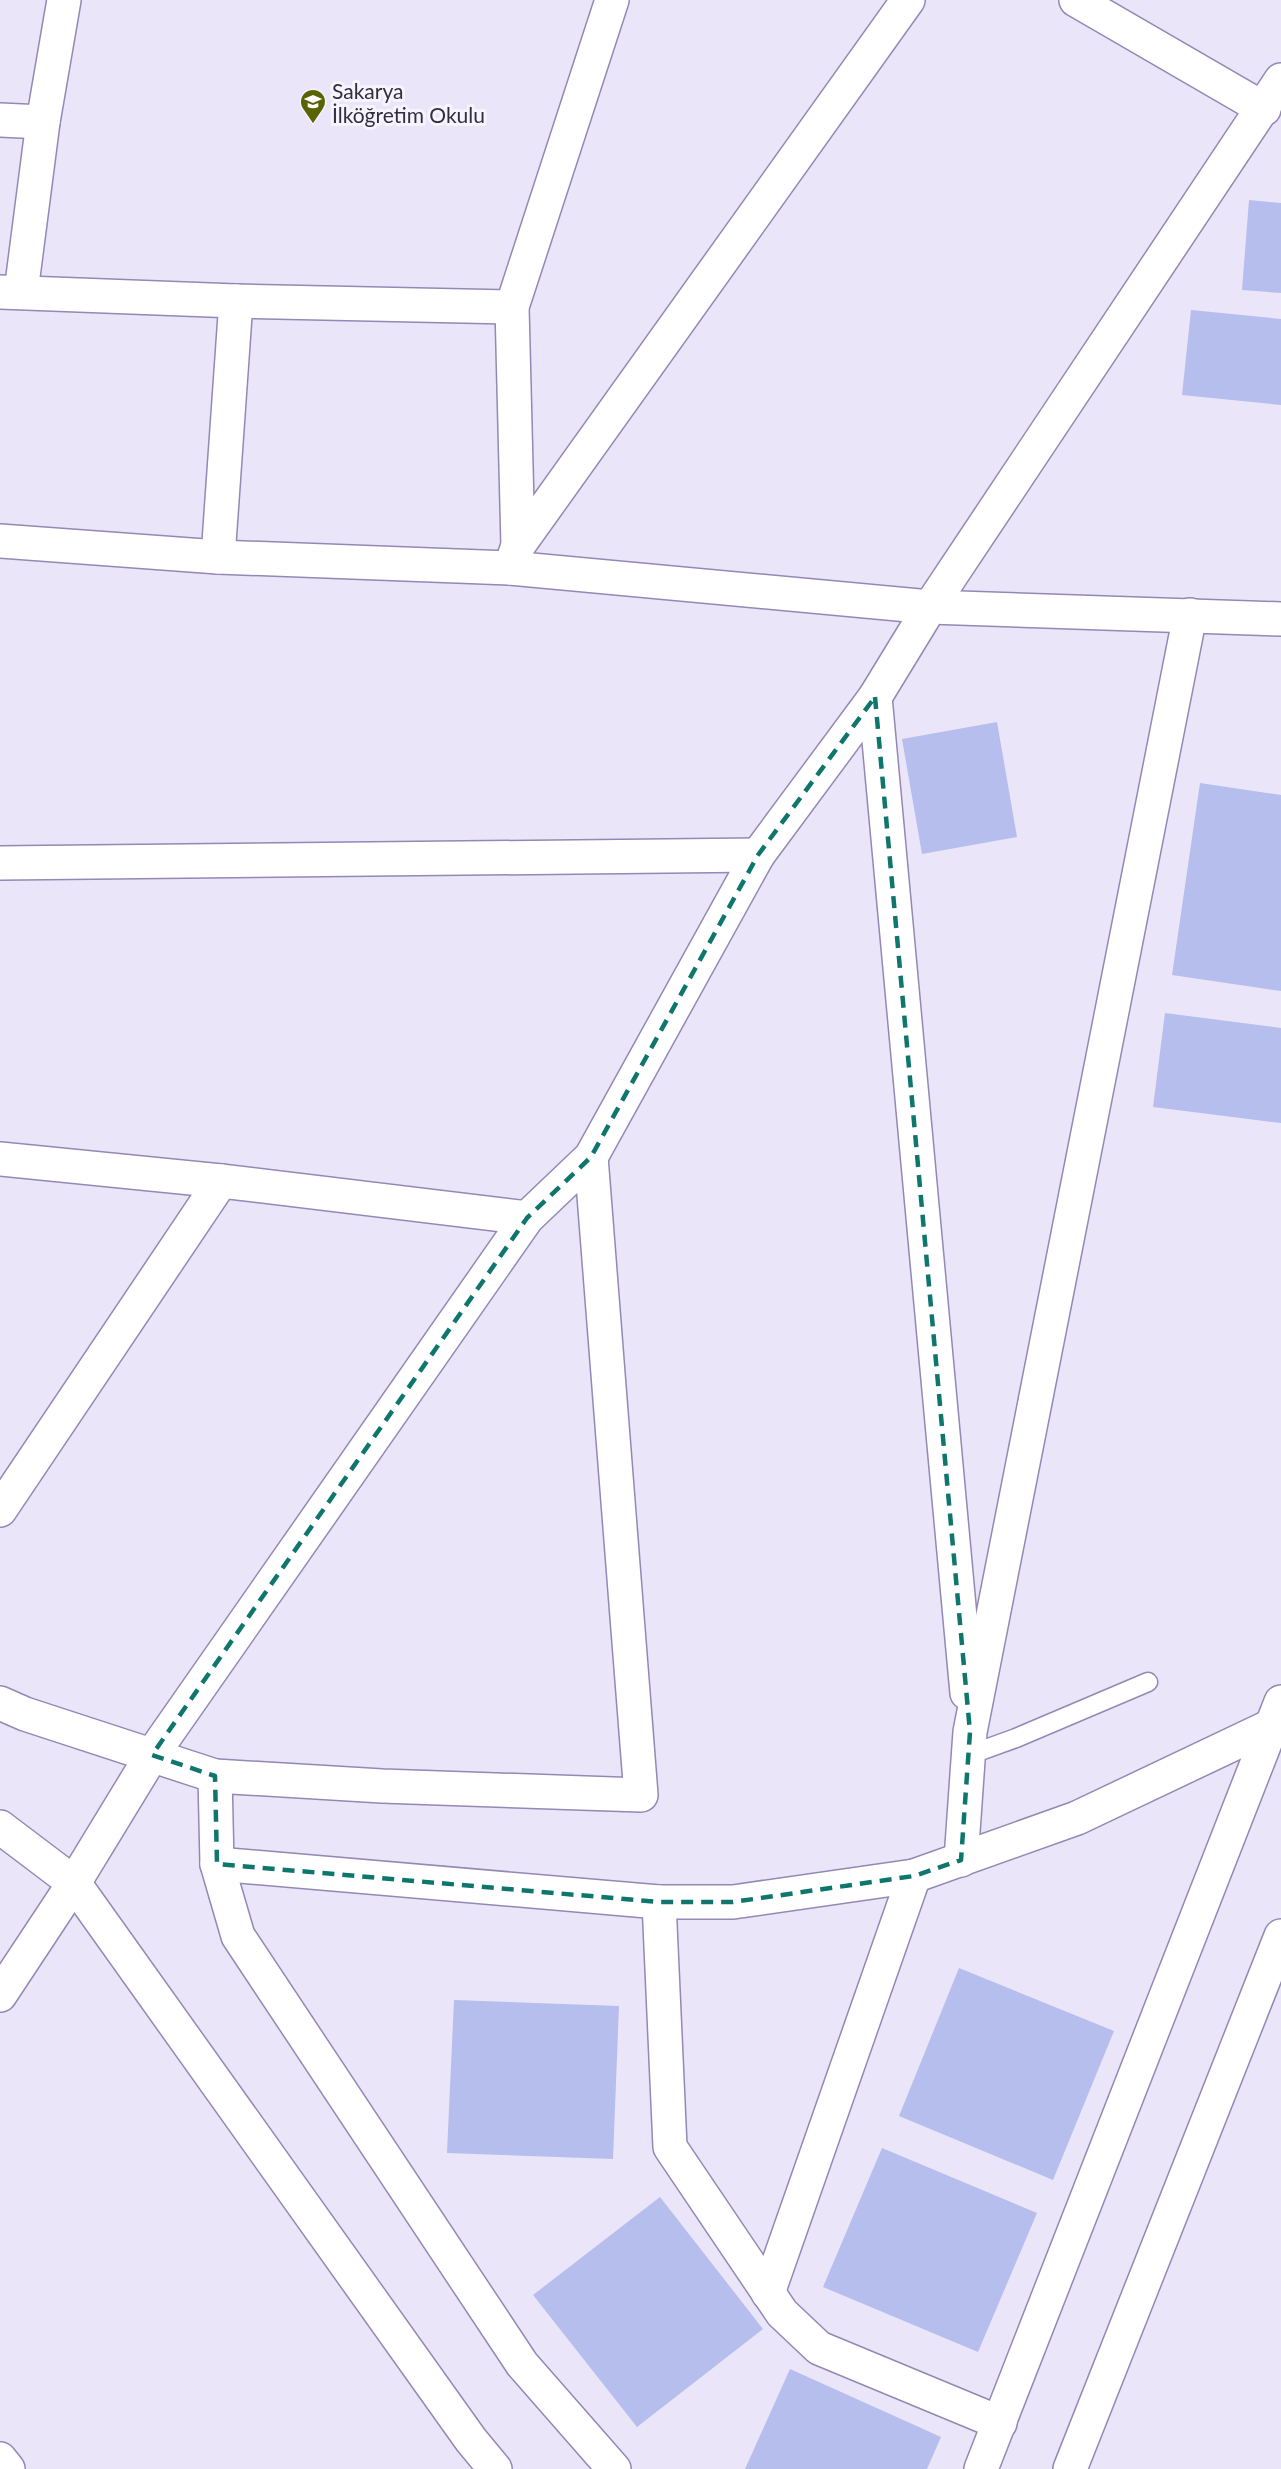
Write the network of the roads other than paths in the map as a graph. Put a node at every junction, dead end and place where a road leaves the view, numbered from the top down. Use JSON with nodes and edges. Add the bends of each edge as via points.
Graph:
{"nodes":[{"id":1,"x":64,"y":0,"type":"edge"},
{"id":2,"x":612,"y":0,"type":"edge"},
{"id":3,"x":908,"y":0,"type":"edge"},
{"id":4,"x":1076,"y":0,"type":"edge"},
{"id":5,"x":1281,"y":80,"type":"edge"},
{"id":6,"x":1264,"y":109,"type":"junction"},
{"id":7,"x":0,"y":120,"type":"edge"},
{"id":8,"x":43,"y":122,"type":"junction"},
{"id":9,"x":10,"y":292,"type":"edge"},
{"id":10,"x":236,"y":301,"type":"junction"},
{"id":11,"x":512,"y":307,"type":"junction"},
{"id":12,"x":0,"y":541,"type":"edge"},
{"id":13,"x":218,"y":557,"type":"junction"},
{"id":14,"x":514,"y":557,"type":"junction"},
{"id":15,"x":930,"y":607,"type":"junction"},
{"id":16,"x":1190,"y":615,"type":"junction"},
{"id":17,"x":1281,"y":619,"type":"edge"},
{"id":18,"x":875,"y":698,"type":"junction"},
{"id":19,"x":758,"y":855,"type":"junction"},
{"id":20,"x":0,"y":863,"type":"edge"},
{"id":21,"x":591,"y":1157,"type":"junction"},
{"id":22,"x":0,"y":1160,"type":"edge"},
{"id":23,"x":221,"y":1182,"type":"junction"},
{"id":24,"x":527,"y":1218,"type":"junction"},
{"id":25,"x":0,"y":1510,"type":"edge"},
{"id":26,"x":1148,"y":1682,"type":"dead end"},
{"id":27,"x":0,"y":1703,"type":"edge"},
{"id":28,"x":1277,"y":1713,"type":"edge"},
{"id":29,"x":970,"y":1743,"type":"junction"},
{"id":30,"x":152,"y":1755,"type":"junction"},
{"id":31,"x":215,"y":1776,"type":"junction"},
{"id":32,"x":0,"y":1827,"type":"edge"},
{"id":33,"x":961,"y":1860,"type":"junction"},
{"id":34,"x":217,"y":1863,"type":"junction"},
{"id":35,"x":914,"y":1876,"type":"junction"},
{"id":36,"x":75,"y":1883,"type":"junction"},
{"id":37,"x":659,"y":1902,"type":"junction"},
{"id":38,"x":1281,"y":1936,"type":"edge"},
{"id":39,"x":0,"y":1995,"type":"edge"},
{"id":40,"x":768,"y":2293,"type":"junction"},
{"id":41,"x":1000,"y":2423,"type":"junction"},
{"id":42,"x":0,"y":2459,"type":"edge"},
{"id":43,"x":8,"y":2469,"type":"edge"},
{"id":44,"x":495,"y":2469,"type":"edge"},
{"id":45,"x":614,"y":2469,"type":"edge"},
{"id":46,"x":981,"y":2469,"type":"edge"},
{"id":47,"x":1070,"y":2469,"type":"edge"}],
"edges":[{"from":1,"to":8,"type":"street"},
{"from":2,"to":11,"type":"street"},
{"from":3,"to":14,"type":"street"},
{"from":4,"to":6,"type":"street"},
{"from":5,"to":6,"type":"street"},
{"from":6,"to":15,"type":"street"},
{"from":7,"to":8,"type":"street"},
{"from":8,"to":9,"type":"street"},
{"from":9,"to":10,"type":"street"},
{"from":10,"to":11,"type":"street"},
{"from":10,"to":13,"type":"street"},
{"from":11,"to":14,"type":"street"},
{"from":12,"to":13,"type":"street"},
{"from":13,"to":14,"type":"street"},
{"from":14,"to":15,"type":"street"},
{"from":15,"to":16,"type":"street"},
{"from":15,"to":18,"type":"street"},
{"from":16,"to":17,"type":"street"},
{"from":16,"to":29,"type":"street"},
{"from":18,"to":19,"type":"street"},
{"from":18,"to":29,"type":"street"},
{"from":19,"to":20,"type":"street"},
{"from":19,"to":21,"type":"street"},
{"from":21,"to":24,"type":"street"},
{"from":21,"to":31,"type":"street","via":[[641,1795]]},
{"from":22,"to":23,"type":"street"},
{"from":23,"to":24,"type":"street"},
{"from":23,"to":25,"type":"street"},
{"from":24,"to":30,"type":"street"},
{"from":26,"to":29,"type":"lane","via":[[1016,1738]]},
{"from":27,"to":30,"type":"street"},
{"from":28,"to":33,"type":"street","via":[[1077,1818]]},
{"from":28,"to":41,"type":"street"},
{"from":29,"to":33,"type":"street"},
{"from":30,"to":31,"type":"street"},
{"from":30,"to":36,"type":"street"},
{"from":31,"to":34,"type":"street"},
{"from":32,"to":36,"type":"street"},
{"from":33,"to":35,"type":"street"},
{"from":34,"to":37,"type":"street"},
{"from":34,"to":45,"type":"street","via":[[238,1936],[522,2364]]},
{"from":35,"to":37,"type":"street","via":[[733,1902]]},
{"from":35,"to":40,"type":"street"},
{"from":36,"to":39,"type":"street"},
{"from":36,"to":44,"type":"street"},
{"from":37,"to":40,"type":"street","via":[[670,2147]]},
{"from":38,"to":47,"type":"street"},
{"from":40,"to":41,"type":"street","via":[[782,2313],[819,2348]]},
{"from":41,"to":46,"type":"street"},
{"from":42,"to":43,"type":"street"}]}
